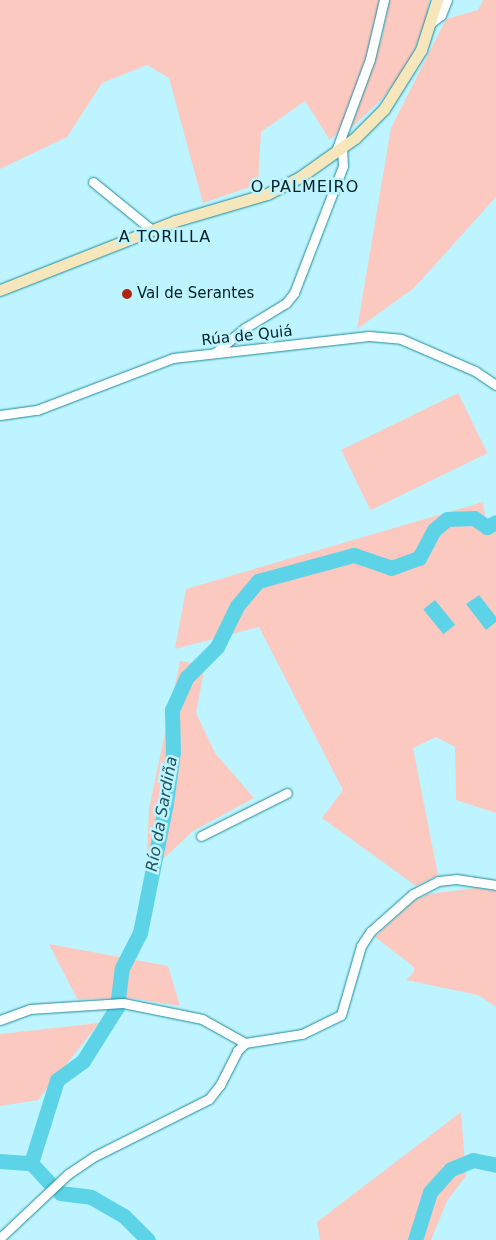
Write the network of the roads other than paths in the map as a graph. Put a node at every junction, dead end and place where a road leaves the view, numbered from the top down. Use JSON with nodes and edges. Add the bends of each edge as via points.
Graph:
{"nodes":[{"id":1,"x":384,"y":0,"type":"edge"},
{"id":2,"x":437,"y":0,"type":"edge"},
{"id":3,"x":447,"y":0,"type":"edge"},
{"id":4,"x":432,"y":22,"type":"junction"},
{"id":5,"x":339,"y":149,"type":"junction"},
{"id":6,"x":93,"y":182,"type":"dead end"},
{"id":7,"x":152,"y":230,"type":"junction"},
{"id":8,"x":0,"y":290,"type":"edge"},
{"id":9,"x":216,"y":352,"type":"junction"},
{"id":10,"x":496,"y":385,"type":"edge"},
{"id":11,"x":0,"y":415,"type":"edge"},
{"id":12,"x":287,"y":793,"type":"dead end"},
{"id":13,"x":201,"y":836,"type":"dead end"},
{"id":14,"x":496,"y":885,"type":"edge"},
{"id":15,"x":0,"y":1020,"type":"edge"},
{"id":16,"x":245,"y":1043,"type":"junction"},
{"id":17,"x":0,"y":1238,"type":"edge"}],
"edges":[{"from":1,"to":5,"type":"street","via":[[370,59]]},
{"from":2,"to":4,"type":"main road"},
{"from":3,"to":4,"type":"street","via":[[441,15]]},
{"from":4,"to":5,"type":"main road","via":[[409,74],[384,109]]},
{"from":5,"to":7,"type":"main road","via":[[278,190]]},
{"from":5,"to":9,"type":"street","via":[[343,166],[294,293],[286,303],[245,328]]},
{"from":6,"to":7,"type":"street"},
{"from":7,"to":8,"type":"main road"},
{"from":9,"to":10,"type":"street","name":"Rúa de Quiá","via":[[386,336],[475,371]]},
{"from":9,"to":11,"type":"street","name":"Rúa de Quiá","via":[[173,358],[37,410]]},
{"from":12,"to":13,"type":"street"},
{"from":14,"to":16,"type":"street","via":[[456,879],[438,881],[413,894],[370,932],[361,946],[340,1015],[302,1034]]},
{"from":15,"to":16,"type":"street","via":[[30,1009],[123,1003],[202,1019]]},
{"from":16,"to":17,"type":"street","via":[[209,1099],[95,1156],[68,1174]]}]}
